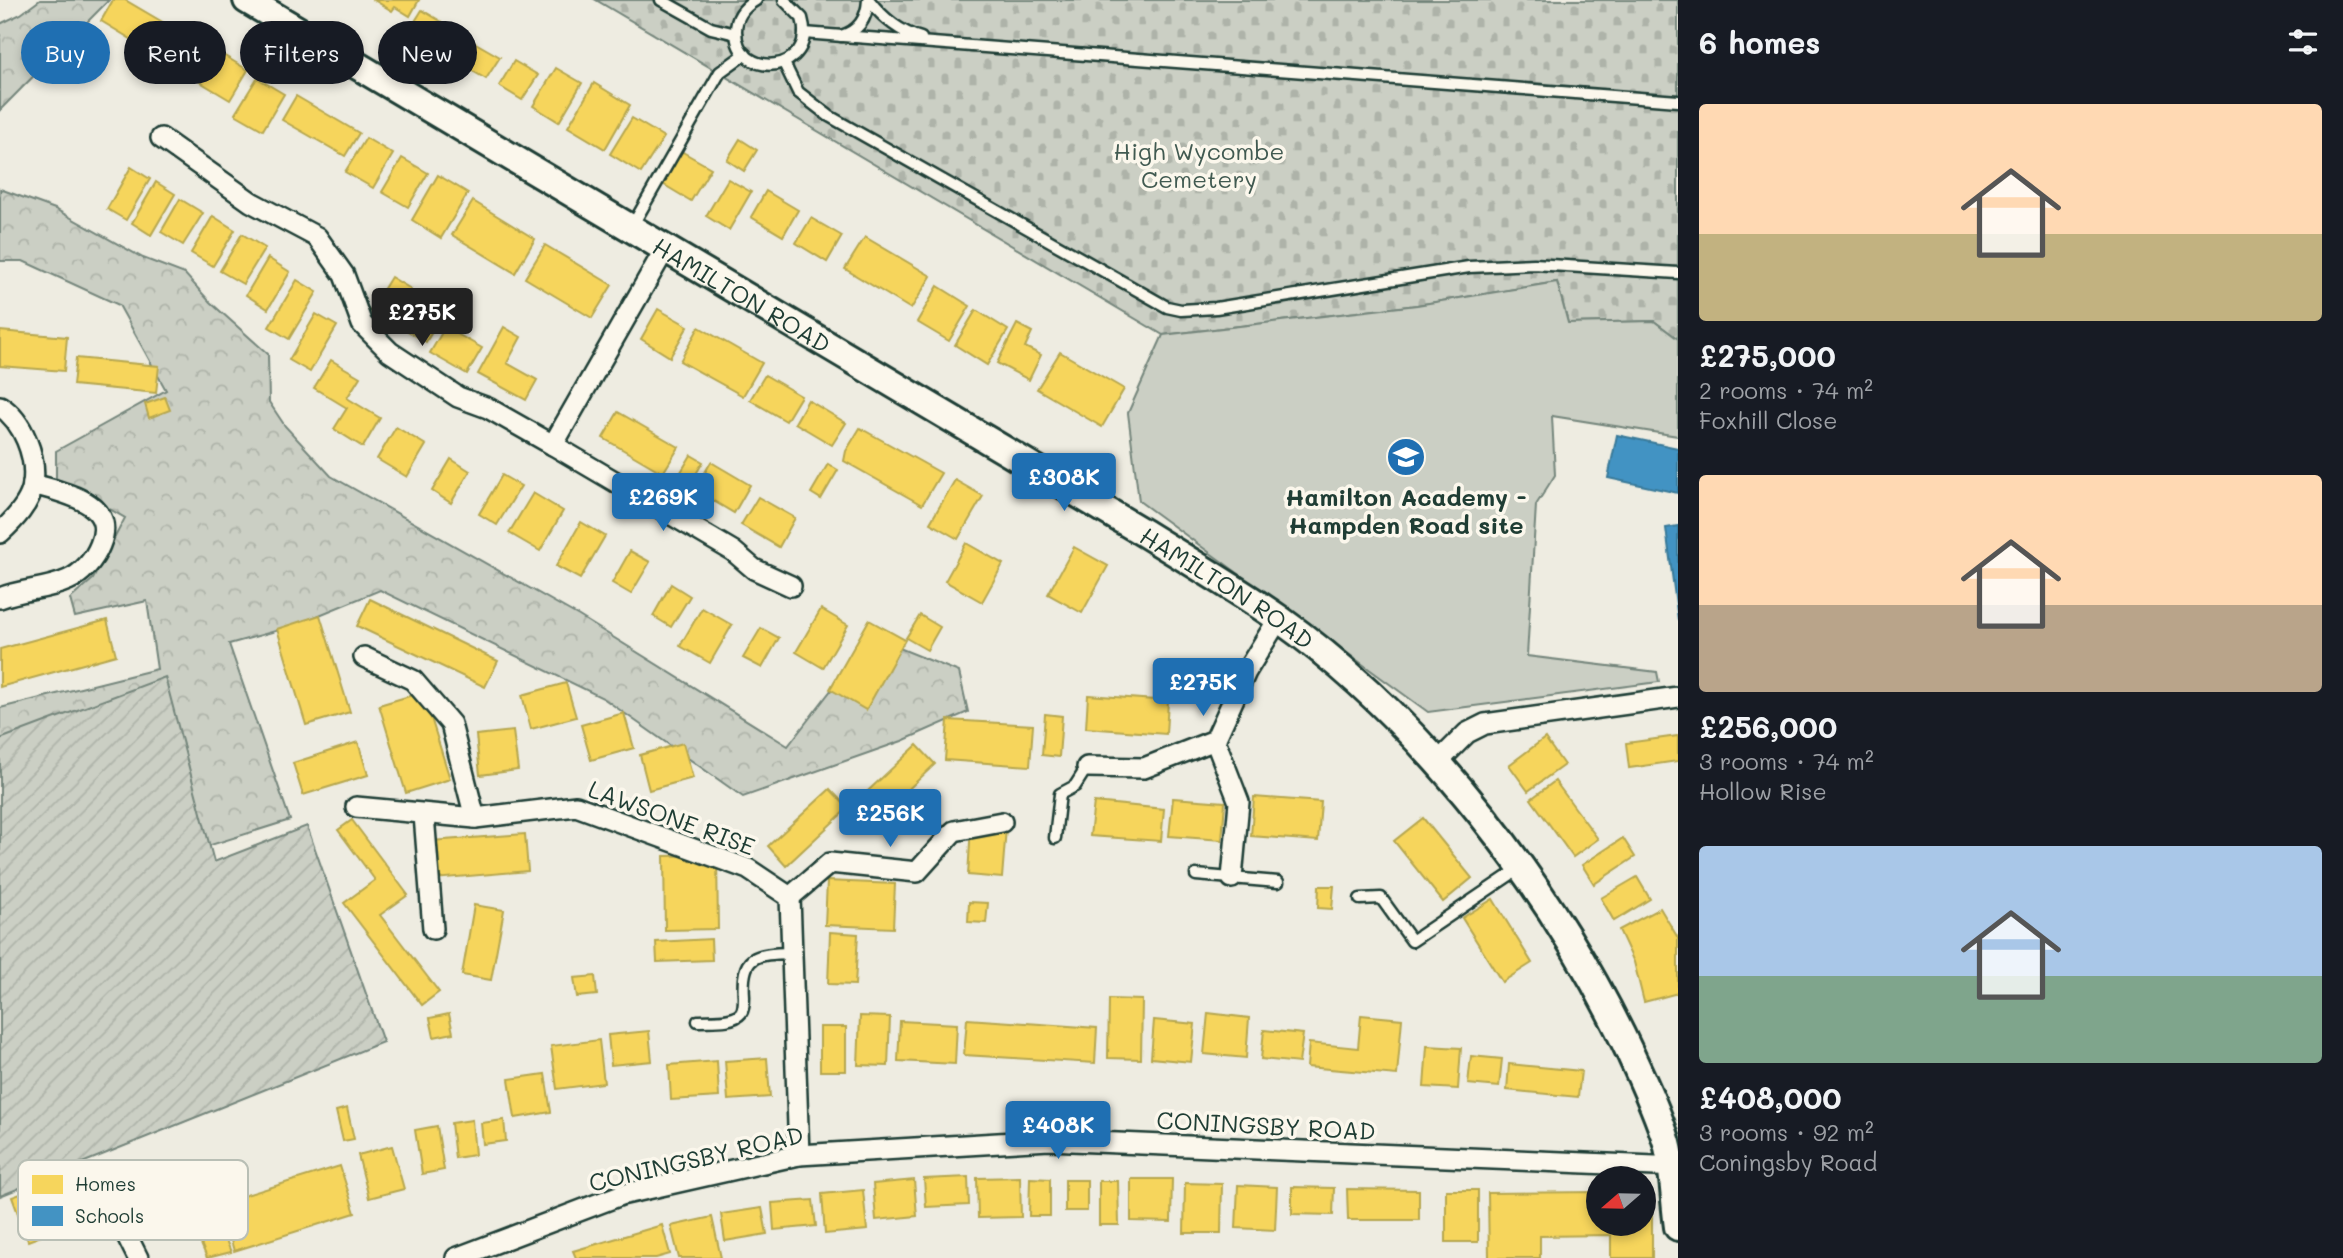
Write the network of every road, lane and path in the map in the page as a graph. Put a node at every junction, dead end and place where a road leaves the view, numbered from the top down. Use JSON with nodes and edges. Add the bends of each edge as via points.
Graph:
{"nodes":[{"id":1,"x":247,"y":0,"type":"edge"},
{"id":2,"x":661,"y":0,"type":"edge"},
{"id":3,"x":756,"y":0,"type":"edge"},
{"id":4,"x":784,"y":0,"type":"edge"},
{"id":5,"x":869,"y":0,"type":"edge"},
{"id":6,"x":804,"y":33,"type":"junction"},
{"id":7,"x":736,"y":34,"type":"junction"},
{"id":8,"x":839,"y":36,"type":"junction"},
{"id":9,"x":938,"y":43,"type":"junction"},
{"id":10,"x":745,"y":54,"type":"junction"},
{"id":11,"x":784,"y":62,"type":"junction"},
{"id":12,"x":1678,"y":100,"type":"edge"},
{"id":13,"x":161,"y":138,"type":"dead end"},
{"id":14,"x":631,"y":228,"type":"junction"},
{"id":15,"x":665,"y":249,"type":"junction"},
{"id":16,"x":1678,"y":273,"type":"edge"},
{"id":17,"x":0,"y":407,"type":"edge"},
{"id":18,"x":553,"y":445,"type":"junction"},
{"id":19,"x":33,"y":484,"type":"junction"},
{"id":20,"x":0,"y":533,"type":"edge"},
{"id":21,"x":791,"y":586,"type":"dead end"},
{"id":22,"x":0,"y":598,"type":"edge"},
{"id":23,"x":1279,"y":618,"type":"junction"},
{"id":24,"x":364,"y":657,"type":"dead end"},
{"id":25,"x":1678,"y":697,"type":"edge"},
{"id":26,"x":1215,"y":740,"type":"junction"},
{"id":27,"x":1437,"y":763,"type":"junction"},
{"id":28,"x":1087,"y":767,"type":"joint"},
{"id":29,"x":356,"y":807,"type":"dead end"},
{"id":30,"x":424,"y":815,"type":"junction"},
{"id":31,"x":475,"y":818,"type":"junction"},
{"id":32,"x":1002,"y":822,"type":"dead end"},
{"id":33,"x":1055,"y":838,"type":"dead end"},
{"id":34,"x":1520,"y":867,"type":"junction"},
{"id":35,"x":1196,"y":875,"type":"dead end"},
{"id":36,"x":1232,"y":878,"type":"junction"},
{"id":37,"x":1278,"y":882,"type":"dead end"},
{"id":38,"x":790,"y":897,"type":"junction"},
{"id":39,"x":1360,"y":899,"type":"dead end"},
{"id":40,"x":433,"y":929,"type":"dead end"},
{"id":41,"x":792,"y":953,"type":"junction"},
{"id":42,"x":698,"y":1021,"type":"dead end"},
{"id":43,"x":799,"y":1155,"type":"junction"},
{"id":44,"x":1674,"y":1167,"type":"edge"},
{"id":45,"x":1678,"y":1227,"type":"edge"},
{"id":46,"x":129,"y":1240,"type":"edge"},
{"id":47,"x":138,"y":1258,"type":"edge"},
{"id":48,"x":456,"y":1258,"type":"edge"}],
"edges":[{"from":1,"to":14,"type":"street","name":"HAMILTON ROAD"},
{"from":2,"to":7,"type":"lane","via":[[711,28]]},
{"from":3,"to":7,"type":"lane","via":[[741,13]]},
{"from":4,"to":6,"type":"lane","via":[[796,8]]},
{"from":5,"to":8,"type":"lane","via":[[856,29]]},
{"from":5,"to":9,"type":"lane","via":[[909,35]]},
{"from":6,"to":8,"type":"lane"},
{"from":6,"to":11,"type":"lane","via":[[800,49]]},
{"from":7,"to":10,"type":"lane"},
{"from":8,"to":9,"type":"lane"},
{"from":9,"to":12,"type":"lane"},
{"from":10,"to":11,"type":"lane","via":[[763,65]]},
{"from":10,"to":14,"type":"lane","via":[[720,72]]},
{"from":11,"to":16,"type":"lane","via":[[798,92],[828,116],[1167,307],[1216,308],[1482,267],[1534,264]]},
{"from":13,"to":18,"type":"street","via":[[251,202],[317,237],[344,275],[362,324],[390,352],[458,397],[488,408]]},
{"from":14,"to":15,"type":"street","name":"HAMILTON ROAD"},
{"from":15,"to":18,"type":"street"},
{"from":15,"to":23,"type":"street","name":"HAMILTON ROAD"},
{"from":17,"to":19,"type":"street","via":[[19,425],[27,441]]},
{"from":18,"to":21,"type":"street","via":[[733,551],[754,569]]},
{"from":19,"to":20,"type":"street","via":[[26,502]]},
{"from":19,"to":22,"type":"street","via":[[96,508],[102,515],[104,536],[92,560],[75,576]]},
{"from":23,"to":26,"type":"street","via":[[1246,672]]},
{"from":23,"to":27,"type":"street","name":"HAMILTON ROAD","via":[[1381,705]]},
{"from":24,"to":31,"type":"street","via":[[413,680],[451,724]]},
{"from":25,"to":27,"type":"street","via":[[1485,724],[1467,733]]},
{"from":26,"to":28,"type":"street","via":[[1144,768]]},
{"from":26,"to":36,"type":"street","via":[[1239,802]]},
{"from":27,"to":34,"type":"street","name":"HAMILTON ROAD"},
{"from":28,"to":33,"type":"lane","via":[[1075,786],[1060,794]]},
{"from":29,"to":30,"type":"street","name":"LAWSONE RISE"},
{"from":30,"to":31,"type":"street","name":"LAWSONE RISE"},
{"from":30,"to":40,"type":"street"},
{"from":31,"to":38,"type":"street","name":"LAWSONE RISE","via":[[576,806],[748,869]]},
{"from":32,"to":38,"type":"street","via":[[954,831],[917,872],[830,863]]},
{"from":34,"to":39,"type":"lane","via":[[1412,941],[1381,898]]},
{"from":34,"to":44,"type":"street","name":"HAMILTON ROAD","via":[[1603,995]]},
{"from":35,"to":36,"type":"lane"},
{"from":36,"to":37,"type":"lane"},
{"from":38,"to":41,"type":"street"},
{"from":41,"to":42,"type":"lane","via":[[758,955],[748,963],[742,975],[741,1013]]},
{"from":41,"to":43,"type":"street"},
{"from":43,"to":44,"type":"street","name":"CONINGSBY ROAD","via":[[1049,1140]]},
{"from":43,"to":48,"type":"street","name":"CONINGSBY ROAD","via":[[621,1195]]},
{"from":44,"to":45,"type":"street","name":"HAMILTON ROAD"},
{"from":46,"to":47,"type":"street"}]}
